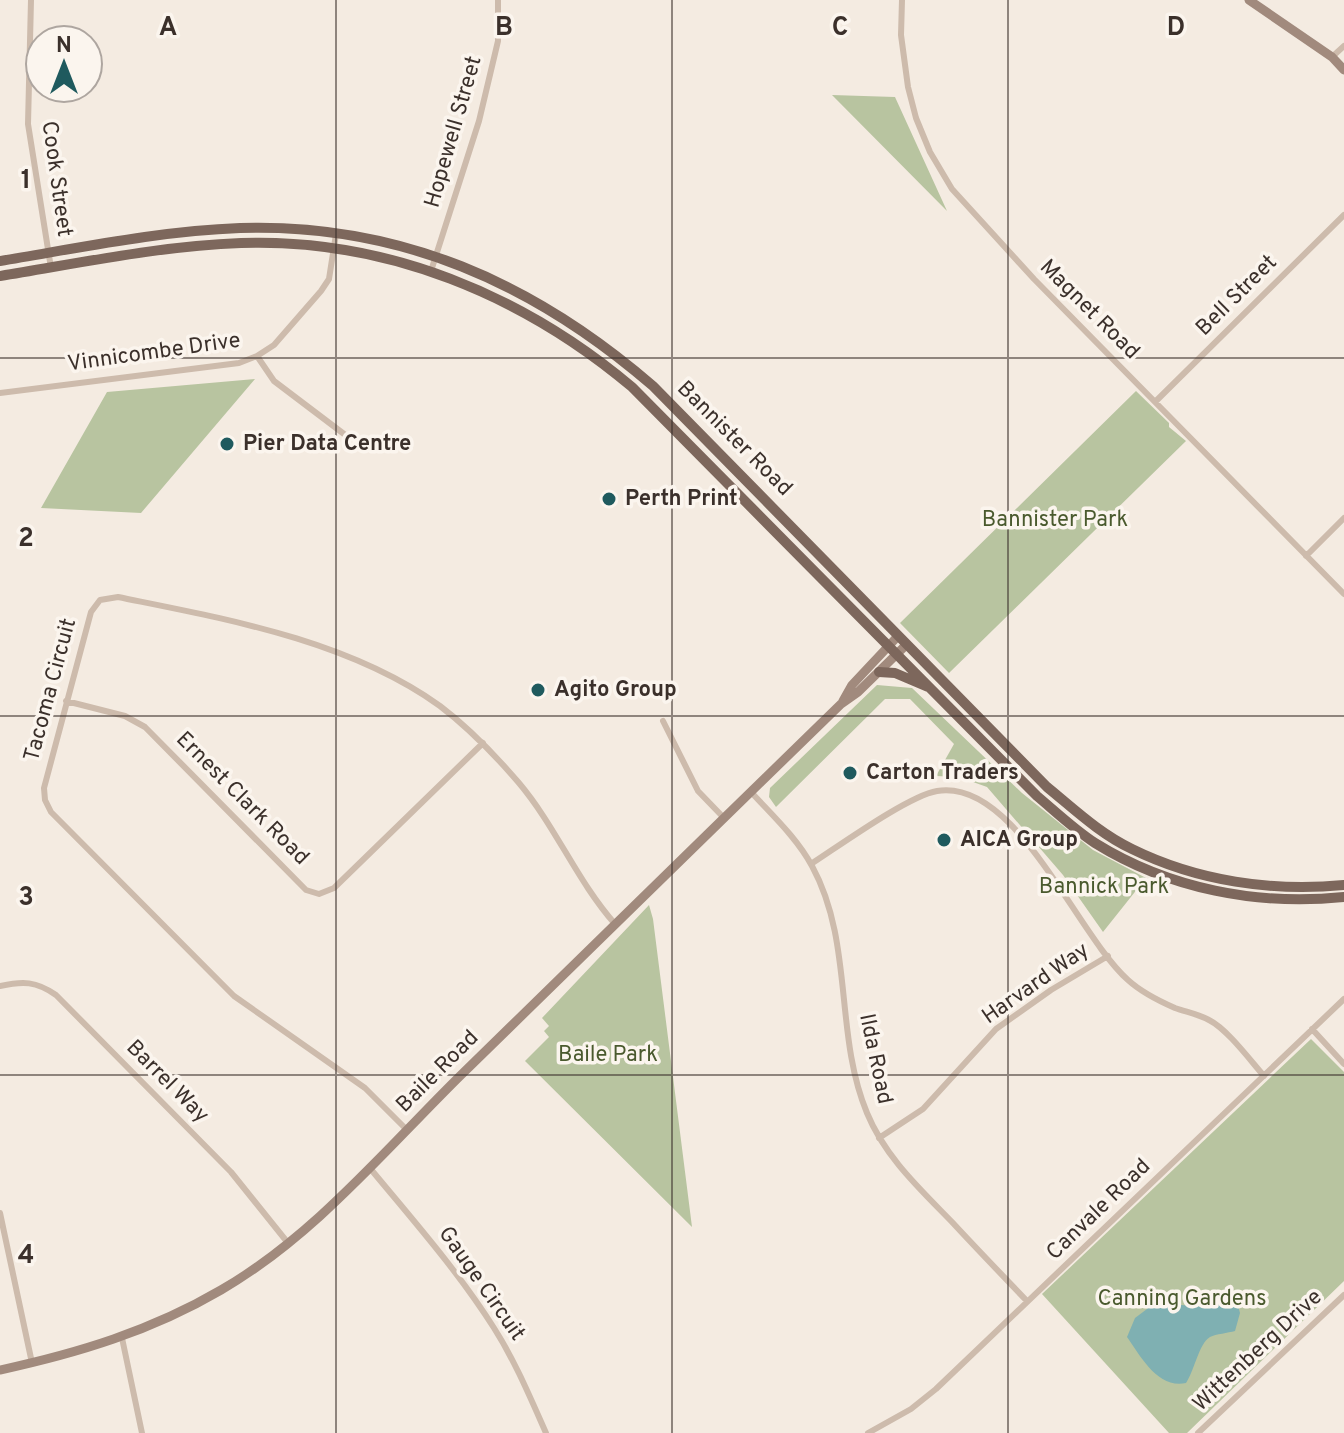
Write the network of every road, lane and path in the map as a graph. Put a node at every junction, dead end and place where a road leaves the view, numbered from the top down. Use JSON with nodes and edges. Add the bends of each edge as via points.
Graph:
{"nodes":[{"id":1,"x":31,"y":0,"type":"edge"},
{"id":2,"x":498,"y":0,"type":"edge"},
{"id":3,"x":902,"y":0,"type":"edge"},
{"id":4,"x":1249,"y":0,"type":"edge"},
{"id":5,"x":1344,"y":46,"type":"edge"},
{"id":6,"x":1332,"y":57,"type":"junction"},
{"id":7,"x":1344,"y":70,"type":"edge"},
{"id":8,"x":1344,"y":215,"type":"edge"},
{"id":9,"x":336,"y":234,"type":"junction"},
{"id":10,"x":334,"y":249,"type":"junction"},
{"id":11,"x":49,"y":253,"type":"junction"},
{"id":12,"x":436,"y":257,"type":"junction"},
{"id":13,"x":0,"y":261,"type":"edge"},
{"id":14,"x":51,"y":268,"type":"junction"},
{"id":15,"x":431,"y":271,"type":"junction"},
{"id":16,"x":0,"y":276,"type":"edge"},
{"id":17,"x":257,"y":356,"type":"junction"},
{"id":18,"x":0,"y":393,"type":"edge"},
{"id":19,"x":1155,"y":402,"type":"junction"},
{"id":20,"x":344,"y":434,"type":"dead end"},
{"id":21,"x":1344,"y":518,"type":"edge"},
{"id":22,"x":1306,"y":556,"type":"junction"},
{"id":23,"x":1344,"y":594,"type":"edge"},
{"id":24,"x":898,"y":636,"type":"junction"},
{"id":25,"x":906,"y":645,"type":"junction"},
{"id":26,"x":893,"y":650,"type":"junction"},
{"id":27,"x":879,"y":672,"type":"junction"},
{"id":28,"x":934,"y":689,"type":"junction"},
{"id":29,"x":66,"y":701,"type":"junction"},
{"id":30,"x":841,"y":704,"type":"junction"},
{"id":31,"x":663,"y":721,"type":"dead end"},
{"id":32,"x":483,"y":743,"type":"junction"},
{"id":33,"x":751,"y":792,"type":"junction"},
{"id":34,"x":724,"y":818,"type":"junction"},
{"id":35,"x":811,"y":864,"type":"junction"},
{"id":36,"x":1344,"y":885,"type":"edge"},
{"id":37,"x":1344,"y":897,"type":"edge"},
{"id":38,"x":615,"y":924,"type":"junction"},
{"id":39,"x":1108,"y":956,"type":"junction"},
{"id":40,"x":0,"y":986,"type":"edge"},
{"id":41,"x":1344,"y":999,"type":"edge"},
{"id":42,"x":1312,"y":1029,"type":"junction"},
{"id":43,"x":1344,"y":1064,"type":"edge"},
{"id":44,"x":1264,"y":1076,"type":"junction"},
{"id":45,"x":406,"y":1129,"type":"junction"},
{"id":46,"x":879,"y":1138,"type":"junction"},
{"id":47,"x":369,"y":1167,"type":"junction"},
{"id":48,"x":0,"y":1213,"type":"edge"},
{"id":49,"x":288,"y":1243,"type":"junction"},
{"id":50,"x":1344,"y":1295,"type":"edge"},
{"id":51,"x":1027,"y":1301,"type":"junction"},
{"id":52,"x":122,"y":1338,"type":"junction"},
{"id":53,"x":32,"y":1363,"type":"junction"},
{"id":54,"x":0,"y":1370,"type":"edge"},
{"id":55,"x":142,"y":1433,"type":"edge"},
{"id":56,"x":546,"y":1433,"type":"edge"},
{"id":57,"x":868,"y":1433,"type":"edge"},
{"id":58,"x":1198,"y":1433,"type":"edge"}],
"edges":[{"from":1,"to":11,"type":"street","name":"Cook Street","via":[[28,124]]},
{"from":2,"to":12,"type":"street","name":"Hopewell Street","via":[[498,41],[479,121]]},
{"from":3,"to":19,"type":"street","name":"Magnet Road","via":[[903,60],[916,118],[952,189]]},
{"from":4,"to":6,"type":"street"},
{"from":5,"to":6,"type":"street"},
{"from":6,"to":7,"type":"street"},
{"from":8,"to":19,"type":"street","name":"Bell Street"},
{"from":9,"to":10,"type":"street","name":"Vinnicombe Drive"},
{"from":9,"to":11,"type":"main road","name":"Bannister Road","via":[[206,230]]},
{"from":9,"to":12,"type":"main road","name":"Bannister Road"},
{"from":10,"to":14,"type":"main road","name":"Bannister Road","via":[[215,245]]},
{"from":10,"to":15,"type":"main road","name":"Bannister Road"},
{"from":10,"to":17,"type":"street","name":"Vinnicombe Drive","via":[[329,279],[321,291],[274,345]]},
{"from":11,"to":13,"type":"main road","name":"Bannister Road"},
{"from":11,"to":14,"type":"street","name":"Cook Street"},
{"from":12,"to":15,"type":"street","name":"Hopewell Street"},
{"from":12,"to":24,"type":"main road","name":"Bannister Road","via":[[526,295],[627,363]]},
{"from":14,"to":16,"type":"main road","name":"Bannister Road"},
{"from":15,"to":26,"type":"main road","name":"Bannister Road","via":[[516,307],[607,366]]},
{"from":17,"to":18,"type":"street","name":"Vinnicombe Drive","via":[[239,363]]},
{"from":17,"to":20,"type":"street","via":[[274,381]]},
{"from":19,"to":22,"type":"street","name":"Magnet Road"},
{"from":21,"to":22,"type":"street"},
{"from":22,"to":23,"type":"street","name":"Magnet Road"},
{"from":24,"to":25,"type":"main road","name":"Bannister Road"},
{"from":24,"to":26,"type":"street","name":"Baile Road"},
{"from":25,"to":26,"type":"street","name":"Baile Road"},
{"from":25,"to":36,"type":"main road","name":"Bannister Road","via":[[1047,787],[1131,849],[1225,880],[1277,887]]},
{"from":26,"to":27,"type":"street","name":"Baile Road"},
{"from":26,"to":28,"type":"main road","name":"Bannister Road"},
{"from":26,"to":30,"type":"street","name":"Baile Road","via":[[852,685]]},
{"from":27,"to":28,"type":"main road"},
{"from":27,"to":30,"type":"street","name":"Baile Road"},
{"from":28,"to":37,"type":"main road","name":"Bannister Road","via":[[1037,796],[1093,842],[1125,859],[1194,886],[1232,894],[1286,901]]},
{"from":29,"to":32,"type":"street","name":"Tacoma Circuit","via":[[91,612],[100,600],[118,597],[246,623],[354,660],[395,678]]},
{"from":29,"to":32,"type":"street","name":"Ernest Clark Road","via":[[125,716],[145,727],[306,890],[319,894],[334,888]]},
{"from":29,"to":45,"type":"street","name":"Tacoma Circuit","via":[[44,788],[51,812],[234,996],[365,1088]]},
{"from":30,"to":33,"type":"street","name":"Baile Road"},
{"from":31,"to":34,"type":"street","via":[[698,791]]},
{"from":32,"to":38,"type":"street","name":"Tacoma Circuit","via":[[521,785]]},
{"from":33,"to":34,"type":"street","name":"Baile Road"},
{"from":33,"to":35,"type":"street","name":"Ilda Road"},
{"from":34,"to":38,"type":"street","name":"Baile Road"},
{"from":35,"to":39,"type":"street","via":[[912,800],[936,791],[968,793],[992,806],[1018,832]]},
{"from":35,"to":46,"type":"street","name":"Ilda Road","via":[[837,937],[859,1092]]},
{"from":38,"to":45,"type":"street","name":"Baile Road"},
{"from":39,"to":44,"type":"street","via":[[1137,986],[1211,1021]]},
{"from":39,"to":46,"type":"street","name":"Harvard Way","via":[[996,1029],[923,1109]]},
{"from":40,"to":49,"type":"street","name":"Barrel Way","via":[[28,981],[56,995],[231,1172]]},
{"from":41,"to":42,"type":"street","name":"Canvale Road"},
{"from":42,"to":43,"type":"street"},
{"from":42,"to":44,"type":"street","name":"Canvale Road"},
{"from":44,"to":51,"type":"street","name":"Canvale Road"},
{"from":45,"to":47,"type":"street","name":"Baile Road"},
{"from":46,"to":51,"type":"street","name":"Ilda Road","via":[[908,1177]]},
{"from":47,"to":49,"type":"street","name":"Baile Road"},
{"from":47,"to":56,"type":"street","name":"Gauge Circuit","via":[[496,1330]]},
{"from":48,"to":53,"type":"street"},
{"from":49,"to":52,"type":"street","name":"Baile Road","via":[[224,1289]]},
{"from":50,"to":58,"type":"street","name":"Wittenberg Drive"},
{"from":51,"to":57,"type":"street","name":"Canvale Road","via":[[936,1389]]},
{"from":52,"to":53,"type":"street","name":"Baile Road"},
{"from":52,"to":55,"type":"street"},
{"from":53,"to":54,"type":"street","name":"Baile Road"}]}
